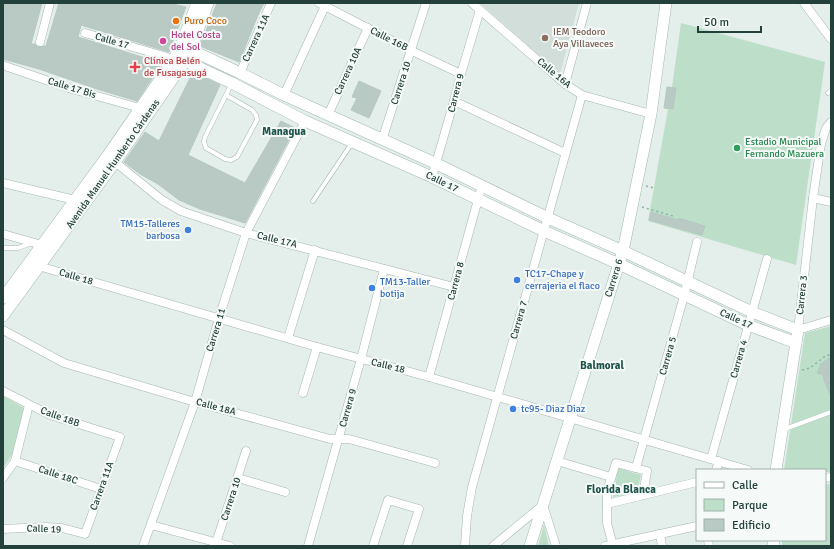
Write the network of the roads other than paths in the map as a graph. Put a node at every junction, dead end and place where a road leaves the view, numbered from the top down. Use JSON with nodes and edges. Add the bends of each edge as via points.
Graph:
{"nodes":[{"id":1,"x":50,"y":3,"type":"edge"},
{"id":2,"x":197,"y":3,"type":"edge"},
{"id":3,"x":208,"y":3,"type":"edge"},
{"id":4,"x":271,"y":3,"type":"edge"},
{"id":5,"x":426,"y":3,"type":"edge"},
{"id":6,"x":472,"y":3,"type":"edge"},
{"id":7,"x":586,"y":3,"type":"edge"},
{"id":8,"x":666,"y":3,"type":"edge"},
{"id":9,"x":804,"y":3,"type":"edge"},
{"id":10,"x":322,"y":5,"type":"edge"},
{"id":11,"x":481,"y":8,"type":"junction"},
{"id":12,"x":368,"y":28,"type":"junction"},
{"id":13,"x":85,"y":33,"type":"dead end"},
{"id":14,"x":830,"y":36,"type":"edge"},
{"id":15,"x":40,"y":42,"type":"dead end"},
{"id":16,"x":185,"y":49,"type":"junction"},
{"id":17,"x":412,"y":51,"type":"junction"},
{"id":18,"x":179,"y":60,"type":"junction"},
{"id":19,"x":5,"y":66,"type":"dead end"},
{"id":20,"x":240,"y":73,"type":"junction"},
{"id":21,"x":461,"y":74,"type":"junction"},
{"id":22,"x":232,"y":83,"type":"junction"},
{"id":23,"x":565,"y":84,"type":"junction"},
{"id":24,"x":226,"y":95,"type":"junction"},
{"id":25,"x":284,"y":95,"type":"junction"},
{"id":26,"x":582,"y":95,"type":"junction"},
{"id":27,"x":454,"y":101,"type":"junction"},
{"id":28,"x":140,"y":108,"type":"junction"},
{"id":29,"x":651,"y":114,"type":"junction"},
{"id":30,"x":328,"y":115,"type":"junction"},
{"id":31,"x":305,"y":121,"type":"junction"},
{"id":32,"x":831,"y":122,"type":"edge"},
{"id":33,"x":382,"y":140,"type":"junction"},
{"id":34,"x":353,"y":142,"type":"junction"},
{"id":35,"x":565,"y":153,"type":"junction"},
{"id":36,"x":115,"y":162,"type":"junction"},
{"id":37,"x":437,"y":164,"type":"junction"},
{"id":38,"x":432,"y":177,"type":"junction"},
{"id":39,"x":3,"y":183,"type":"edge"},
{"id":40,"x":482,"y":185,"type":"junction"},
{"id":41,"x":813,"y":198,"type":"junction"},
{"id":42,"x":74,"y":200,"type":"junction"},
{"id":43,"x":478,"y":200,"type":"junction"},
{"id":44,"x":313,"y":201,"type":"dead end"},
{"id":45,"x":831,"y":202,"type":"edge"},
{"id":46,"x":548,"y":218,"type":"junction"},
{"id":47,"x":544,"y":231,"type":"junction"},
{"id":48,"x":246,"y":233,"type":"junction"},
{"id":49,"x":3,"y":234,"type":"edge"},
{"id":50,"x":697,"y":242,"type":"dead end"},
{"id":51,"x":37,"y":244,"type":"junction"},
{"id":52,"x":3,"y":248,"type":"edge"},
{"id":53,"x":315,"y":250,"type":"junction"},
{"id":54,"x":623,"y":251,"type":"junction"},
{"id":55,"x":767,"y":259,"type":"dead end"},
{"id":56,"x":28,"y":263,"type":"junction"},
{"id":57,"x":619,"y":264,"type":"junction"},
{"id":58,"x":40,"y":267,"type":"junction"},
{"id":59,"x":384,"y":269,"type":"junction"},
{"id":60,"x":688,"y":282,"type":"junction"},
{"id":61,"x":454,"y":287,"type":"junction"},
{"id":62,"x":684,"y":296,"type":"junction"},
{"id":63,"x":3,"y":298,"type":"edge"},
{"id":64,"x":752,"y":312,"type":"junction"},
{"id":65,"x":3,"y":316,"type":"edge"},
{"id":66,"x":219,"y":318,"type":"junction"},
{"id":67,"x":831,"y":320,"type":"edge"},
{"id":68,"x":748,"y":325,"type":"junction"},
{"id":69,"x":3,"y":330,"type":"edge"},
{"id":70,"x":798,"y":330,"type":"junction"},
{"id":71,"x":288,"y":338,"type":"junction"},
{"id":72,"x":796,"y":343,"type":"junction"},
{"id":73,"x":317,"y":347,"type":"junction"},
{"id":74,"x":361,"y":359,"type":"junction"},
{"id":75,"x":429,"y":377,"type":"junction"},
{"id":76,"x":3,"y":391,"type":"edge"},
{"id":77,"x":303,"y":393,"type":"dead end"},
{"id":78,"x":497,"y":396,"type":"junction"},
{"id":79,"x":195,"y":402,"type":"junction"},
{"id":80,"x":29,"y":405,"type":"junction"},
{"id":81,"x":831,"y":412,"type":"edge"},
{"id":82,"x":570,"y":418,"type":"junction"},
{"id":83,"x":783,"y":430,"type":"junction"},
{"id":84,"x":120,"y":437,"type":"joint"},
{"id":85,"x":339,"y":439,"type":"junction"},
{"id":86,"x":644,"y":439,"type":"junction"},
{"id":87,"x":246,"y":451,"type":"dead end"},
{"id":88,"x":715,"y":460,"type":"junction"},
{"id":89,"x":14,"y":461,"type":"junction"},
{"id":90,"x":557,"y":461,"type":"junction"},
{"id":91,"x":436,"y":462,"type":"dead end"},
{"id":92,"x":636,"y":468,"type":"junction"},
{"id":93,"x":716,"y":469,"type":"edge"},
{"id":94,"x":745,"y":469,"type":"edge"},
{"id":95,"x":776,"y":469,"type":"edge"},
{"id":96,"x":611,"y":477,"type":"junction"},
{"id":97,"x":3,"y":478,"type":"edge"},
{"id":98,"x":238,"y":478,"type":"junction"},
{"id":99,"x":696,"y":482,"type":"edge"},
{"id":100,"x":101,"y":489,"type":"junction"},
{"id":101,"x":285,"y":492,"type":"dead end"},
{"id":102,"x":643,"y":495,"type":"junction"},
{"id":103,"x":607,"y":504,"type":"junction"},
{"id":104,"x":543,"y":505,"type":"junction"},
{"id":105,"x":151,"y":525,"type":"junction"},
{"id":106,"x":696,"y":526,"type":"edge"},
{"id":107,"x":3,"y":529,"type":"edge"},
{"id":108,"x":85,"y":534,"type":"joint"},
{"id":109,"x":660,"y":534,"type":"junction"},
{"id":110,"x":216,"y":544,"type":"edge"},
{"id":111,"x":610,"y":545,"type":"edge"},
{"id":112,"x":143,"y":546,"type":"edge"},
{"id":113,"x":230,"y":546,"type":"edge"},
{"id":114,"x":308,"y":546,"type":"edge"},
{"id":115,"x":373,"y":546,"type":"edge"},
{"id":116,"x":407,"y":546,"type":"edge"},
{"id":117,"x":465,"y":546,"type":"edge"},
{"id":118,"x":493,"y":546,"type":"edge"},
{"id":119,"x":530,"y":546,"type":"edge"},
{"id":120,"x":556,"y":546,"type":"edge"},
{"id":121,"x":662,"y":546,"type":"edge"}],
"edges":[{"from":1,"to":15,"type":"street"},
{"from":2,"to":16,"type":"street","name":"Avenida Manuel Humberto Cárdenas"},
{"from":3,"to":16,"type":"street","name":"Avenida Manuel Humberto Cárdenas"},
{"from":4,"to":20,"type":"street","name":"Carrera 11A"},
{"from":5,"to":17,"type":"street","name":"Carrera 10"},
{"from":6,"to":11,"type":"street","name":"Calle 16A"},
{"from":7,"to":23,"type":"street"},
{"from":8,"to":29,"type":"street","name":"Carrera 6"},
{"from":9,"to":14,"type":"street"},
{"from":10,"to":12,"type":"street","name":"Calle 16B"},
{"from":10,"to":25,"type":"street"},
{"from":11,"to":21,"type":"street","name":"Carrera 9"},
{"from":11,"to":23,"type":"street","name":"Calle 16A"},
{"from":12,"to":17,"type":"street","name":"Calle 16B"},
{"from":12,"to":30,"type":"street","name":"Carrera 10A"},
{"from":13,"to":18,"type":"street","name":"Calle 17"},
{"from":16,"to":18,"type":"street","name":"Avenida Manuel Humberto Cárdenas"},
{"from":16,"to":20,"type":"street","name":"Calle 17"},
{"from":17,"to":21,"type":"street","name":"Calle 16B"},
{"from":17,"to":33,"type":"street","name":"Carrera 10"},
{"from":18,"to":22,"type":"street","name":"Calle 17"},
{"from":18,"to":28,"type":"street","name":"Avenida Manuel Humberto Cárdenas"},
{"from":18,"to":36,"type":"street","name":"Avenida Manuel Humberto Cárdenas"},
{"from":19,"to":28,"type":"street","name":"Calle 17 Bis","via":[[72,89]]},
{"from":20,"to":25,"type":"street","name":"Calle 17"},
{"from":21,"to":27,"type":"street","name":"Carrera 9"},
{"from":22,"to":24,"type":"lane"},
{"from":22,"to":31,"type":"street","name":"Calle 17"},
{"from":23,"to":26,"type":"street","name":"Calle 16A"},
{"from":24,"to":24,"type":"lane","via":[[252,110],[257,120],[237,157],[231,160],[206,148],[204,142]]},
{"from":25,"to":30,"type":"street","name":"Calle 17"},
{"from":26,"to":29,"type":"street","name":"Calle 16A"},
{"from":26,"to":35,"type":"street","name":"Carrera 7"},
{"from":27,"to":35,"type":"street"},
{"from":27,"to":37,"type":"street","name":"Carrera 9"},
{"from":28,"to":42,"type":"street","name":"Avenida Manuel Humberto Cárdenas"},
{"from":29,"to":54,"type":"street","name":"Carrera 6"},
{"from":30,"to":33,"type":"street","name":"Calle 17"},
{"from":31,"to":34,"type":"street","name":"Calle 17"},
{"from":31,"to":48,"type":"street","name":"Carrera 11"},
{"from":32,"to":41,"type":"street","name":"Carrera 3","via":[[826,128],[821,144]]},
{"from":33,"to":37,"type":"street","name":"Calle 17"},
{"from":34,"to":38,"type":"street","name":"Calle 17"},
{"from":34,"to":44,"type":"lane"},
{"from":35,"to":46,"type":"street","name":"Carrera 7"},
{"from":36,"to":48,"type":"street","name":"Calle 17A","via":[[171,206]]},
{"from":36,"to":58,"type":"street","name":"Avenida Manuel Humberto Cárdenas"},
{"from":37,"to":38,"type":"street","name":"Carrera 9"},
{"from":37,"to":40,"type":"street","name":"Calle 17"},
{"from":38,"to":43,"type":"street","name":"Calle 17"},
{"from":39,"to":42,"type":"street"},
{"from":40,"to":43,"type":"street","name":"Carrera 8"},
{"from":40,"to":46,"type":"street","name":"Calle 17"},
{"from":41,"to":45,"type":"street"},
{"from":41,"to":70,"type":"street","name":"Carrera 3"},
{"from":42,"to":51,"type":"street","name":"Avenida Manuel Humberto Cárdenas"},
{"from":43,"to":47,"type":"street","name":"Calle 17"},
{"from":43,"to":61,"type":"street","name":"Carrera 8"},
{"from":46,"to":47,"type":"street","name":"Carrera 7"},
{"from":46,"to":54,"type":"street","name":"Calle 17"},
{"from":47,"to":57,"type":"street","name":"Calle 17"},
{"from":47,"to":78,"type":"street","name":"Carrera 7"},
{"from":48,"to":53,"type":"street","name":"Calle 17A"},
{"from":48,"to":66,"type":"street","name":"Carrera 11"},
{"from":49,"to":51,"type":"street"},
{"from":50,"to":60,"type":"street","name":"Carrera 5"},
{"from":51,"to":52,"type":"lane"},
{"from":51,"to":56,"type":"street","name":"Avenida Manuel Humberto Cárdenas"},
{"from":53,"to":59,"type":"street","name":"Calle 17A"},
{"from":53,"to":71,"type":"street"},
{"from":54,"to":57,"type":"street","name":"Carrera 6"},
{"from":54,"to":60,"type":"street","name":"Calle 17"},
{"from":55,"to":64,"type":"street","name":"Carrera 4"},
{"from":56,"to":58,"type":"street","name":"Calle 18"},
{"from":56,"to":63,"type":"street","name":"Avenida Manuel Humberto Cárdenas"},
{"from":57,"to":62,"type":"street","name":"Calle 17"},
{"from":57,"to":82,"type":"street","name":"Carrera 6"},
{"from":58,"to":65,"type":"street","name":"Avenida Manuel Humberto Cárdenas"},
{"from":58,"to":66,"type":"street","name":"Calle 18"},
{"from":59,"to":61,"type":"street","name":"Calle 17A"},
{"from":59,"to":74,"type":"street","name":"Carrera 9"},
{"from":60,"to":62,"type":"street","name":"Carrera 5"},
{"from":60,"to":64,"type":"street","name":"Calle 17"},
{"from":61,"to":75,"type":"street","name":"Carrera 8"},
{"from":62,"to":68,"type":"street","name":"Calle 17"},
{"from":62,"to":86,"type":"street","name":"Carrera 5"},
{"from":64,"to":68,"type":"street","name":"Carrera 4"},
{"from":64,"to":70,"type":"street","name":"Calle 17"},
{"from":66,"to":71,"type":"street","name":"Calle 18"},
{"from":66,"to":79,"type":"street","name":"Carrera 11"},
{"from":67,"to":70,"type":"street"},
{"from":68,"to":72,"type":"street","name":"Calle 17"},
{"from":68,"to":88,"type":"street","name":"Carrera 4"},
{"from":69,"to":79,"type":"street","name":"Calle 18A","via":[[64,363]]},
{"from":70,"to":72,"type":"street","name":"Carrera 3"},
{"from":71,"to":73,"type":"street","name":"Calle 18"},
{"from":72,"to":83,"type":"street","name":"Carrera 3"},
{"from":73,"to":74,"type":"street","name":"Calle 18"},
{"from":73,"to":77,"type":"street"},
{"from":74,"to":75,"type":"street","name":"Calle 18"},
{"from":74,"to":85,"type":"street","name":"Carrera 9"},
{"from":75,"to":78,"type":"street","name":"Calle 18"},
{"from":76,"to":80,"type":"street","name":"Calle 18B"},
{"from":78,"to":82,"type":"street","name":"Calle 18"},
{"from":78,"to":117,"type":"street","name":"Carrera 7","via":[[472,487]]},
{"from":79,"to":85,"type":"street","name":"Calle 18A","via":[[330,439]]},
{"from":79,"to":105,"type":"street","name":"Carrera 11"},
{"from":80,"to":84,"type":"street","name":"Calle 18B","via":[[50,416]]},
{"from":80,"to":89,"type":"street"},
{"from":81,"to":83,"type":"lane"},
{"from":82,"to":86,"type":"street","name":"Calle 18"},
{"from":82,"to":90,"type":"street","name":"Carrera 6"},
{"from":83,"to":95,"type":"street","name":"Carrera 3"},
{"from":84,"to":100,"type":"street","name":"Carrera 11A"},
{"from":85,"to":91,"type":"street","name":"Calle 18A","via":[[349,439]]},
{"from":85,"to":114,"type":"street","name":"Carrera 9"},
{"from":86,"to":88,"type":"street","name":"Calle 18"},
{"from":86,"to":92,"type":"street","name":"Carrera 5"},
{"from":87,"to":98,"type":"street","name":"Carrera 10"},
{"from":88,"to":93,"type":"street","name":"Carrera 4"},
{"from":88,"to":94,"type":"street","name":"Calle 18"},
{"from":89,"to":97,"type":"street"},
{"from":89,"to":100,"type":"street","name":"Calle 18C"},
{"from":90,"to":96,"type":"street"},
{"from":90,"to":104,"type":"street","name":"Carrera 6"},
{"from":92,"to":96,"type":"street","via":[[616,463]]},
{"from":92,"to":102,"type":"street","via":[[647,471]]},
{"from":96,"to":103,"type":"street"},
{"from":98,"to":101,"type":"street"},
{"from":98,"to":110,"type":"street","name":"Carrera 10"},
{"from":99,"to":102,"type":"street"},
{"from":100,"to":108,"type":"street","name":"Carrera 11A"},
{"from":102,"to":103,"type":"street"},
{"from":103,"to":111,"type":"street"},
{"from":104,"to":118,"type":"street"},
{"from":104,"to":119,"type":"street","name":"Carrera 6"},
{"from":104,"to":120,"type":"street"},
{"from":105,"to":110,"type":"street"},
{"from":105,"to":112,"type":"street","name":"Carrera 11"},
{"from":106,"to":109,"type":"street"},
{"from":107,"to":108,"type":"street","name":"Calle 19","via":[[62,528]]},
{"from":109,"to":111,"type":"street"},
{"from":109,"to":121,"type":"street"},
{"from":110,"to":113,"type":"street"},
{"from":115,"to":116,"type":"street","via":[[388,500],[418,509]]}]}
